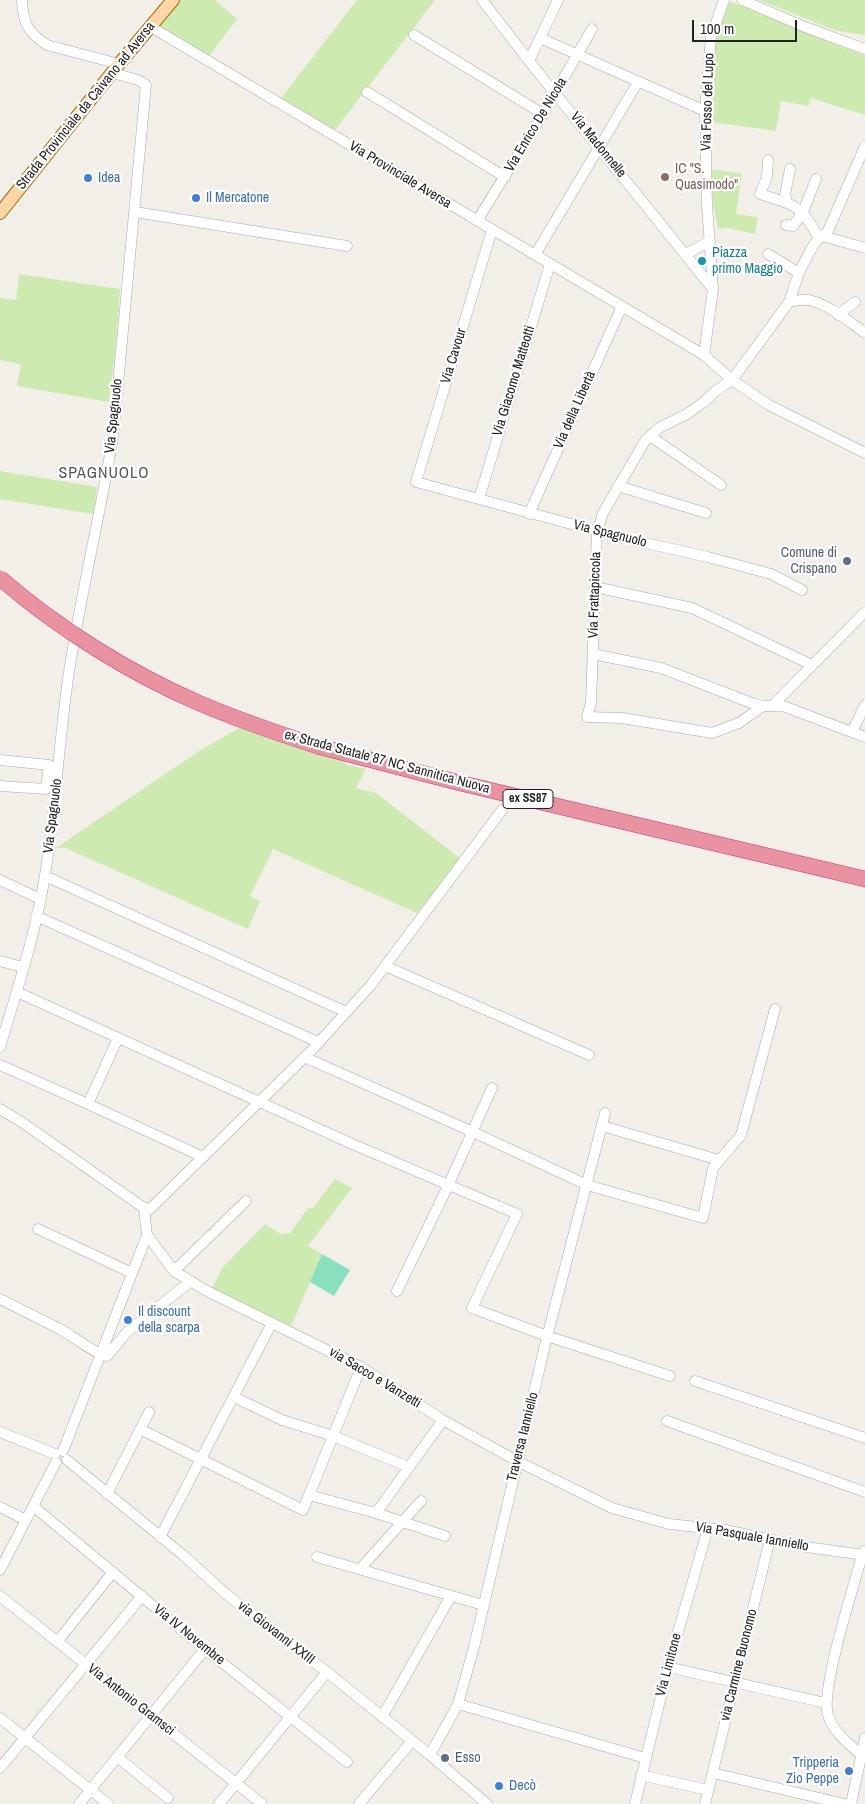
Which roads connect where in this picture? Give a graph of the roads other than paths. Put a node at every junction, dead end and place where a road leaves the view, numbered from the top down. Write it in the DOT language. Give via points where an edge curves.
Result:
graph roads {
  1 [pos="22,0"];
  2 [pos="173,0"];
  3 [pos="482,0"];
  4 [pos="558,0"];
  5 [pos="724,0"];
  6 [pos="742,0"];
  7 [pos="151,27"];
  8 [pos="592,29"];
  9 [pos="414,34"];
  10 [pos="540,38"];
  11 [pos="844,42"];
  12 [pos="865,44"];
  13 [pos="865,49"];
  14 [pos="578,54"];
  15 [pos="529,61"];
  16 [pos="116,68"];
  17 [pos="638,82"];
  18 [pos="367,92"];
  19 [pos="555,92"];
  20 [pos="705,111"];
  21 [pos="543,114"];
  22 [pos="599,146"];
  23 [pos="865,146"];
  24 [pos="768,160"];
  25 [pos="790,169"];
  26 [pos="505,177"];
  27 [pos="816,179"];
  28 [pos="787,203"];
  29 [pos="135,212"];
  30 [pos="803,212"];
  31 [pos="0,213"];
  32 [pos="477,221"];
  33 [pos="786,225"];
  34 [pos="492,230"];
  35 [pos="820,238"];
  36 [pos="710,241"];
  37 [pos="347,246"];
  38 [pos="865,248"];
  39 [pos="686,254"];
  40 [pos="768,254"];
  41 [pos="535,255"];
  42 [pos="550,264"];
  43 [pos="799,272"];
  44 [pos="713,289"];
  45 [pos="789,302"];
  46 [pos="855,302"];
  47 [pos="622,306"];
  48 [pos="838,314"];
  49 [pos="865,334"];
  50 [pos="704,355"];
  51 [pos="732,380"];
  52 [pos="650,436"];
  53 [pos="865,453"];
  54 [pos="416,482"];
  55 [pos="721,485"];
  56 [pos="618,486"];
  57 [pos="479,500"];
  58 [pos="706,512"];
  59 [pos="529,514"];
  60 [pos="597,532"];
  61 [pos="0,578"];
  62 [pos="595,587"];
  63 [pos="802,590"];
  64 [pos="865,612"];
  65 [pos="593,654"];
  66 [pos="812,664"];
  67 [pos="865,705"];
  68 [pos="767,706"];
  69 [pos="852,732"];
  70 [pos="865,737"];
  71 [pos="0,760"];
  72 [pos="0,786"];
  73 [pos="502,810"];
  74 [pos="45,876"];
  75 [pos="865,879"];
  76 [pos="0,880"];
  77 [pos="40,899"];
  78 [pos="36,916"];
  79 [pos="0,960"];
  80 [pos="385,966"];
  81 [pos="23,967"];
  82 [pos="16,992"];
  83 [pos="775,1009"];
  84 [pos="346,1012"];
  85 [pos="118,1038"];
  86 [pos="318,1042"];
  87 [pos="0,1047"];
  88 [pos="589,1055"];
  89 [pos="304,1057"];
  90 [pos="0,1065"];
  91 [pos="492,1088"];
  92 [pos="259,1102"];
  93 [pos="88,1104"];
  94 [pos="0,1109"];
  95 [pos="605,1113"];
  96 [pos="602,1126"];
  97 [pos="473,1132"];
  98 [pos="203,1157"];
  99 [pos="719,1160"];
  100 [pos="587,1185"];
  101 [pos="448,1186"];
  102 [pos="246,1201"];
  103 [pos="144,1208"];
  104 [pos="38,1229"];
  105 [pos="147,1235"];
  106 [pos="174,1270"];
  107 [pos="132,1273"];
  108 [pos="191,1281"];
  109 [pos="398,1291"];
  110 [pos="0,1299"];
  111 [pos="272,1323"];
  112 [pos="110,1331"];
  113 [pos="547,1336"];
  114 [pos="122,1337"];
  115 [pos="100,1355"];
  116 [pos="362,1367"];
  117 [pos="670,1376"];
  118 [pos="695,1380"];
  119 [pos="234,1397"];
  120 [pos="149,1412"];
  121 [pos="444,1420"];
  122 [pos="667,1421"];
  123 [pos="140,1429"];
  124 [pos="0,1432"];
  125 [pos="333,1436"];
  126 [pos="865,1438"];
  127 [pos="60,1457"];
  128 [pos="201,1459"];
  129 [pos="517,1460"];
  130 [pos="410,1467"];
  131 [pos="865,1492"];
  132 [pos="107,1494"];
  133 [pos="309,1495"];
  134 [pos="421,1501"];
  135 [pos="33,1506"];
  136 [pos="0,1507"];
  137 [pos="376,1513"];
  138 [pos="640,1515"];
  139 [pos="26,1520"];
  140 [pos="403,1522"];
  141 [pos="708,1528"];
  142 [pos="445,1536"];
  143 [pos="160,1537"];
  144 [pos="770,1539"];
  145 [pos="864,1554"];
  146 [pos="317,1557"];
  147 [pos="360,1569"];
  148 [pos="0,1570"];
  149 [pos="113,1572"];
  150 [pos="0,1596"];
  151 [pos="142,1596"];
  152 [pos="451,1596"];
  153 [pos="483,1605"];
  154 [pos="57,1642"];
  155 [pos="205,1649"];
  156 [pos="86,1664"];
  157 [pos="668,1667"];
  158 [pos="327,1672"];
  159 [pos="736,1682"];
  160 [pos="826,1703"];
  161 [pos="458,1704"];
  162 [pos="151,1716"];
  163 [pos="291,1717"];
  164 [pos="382,1717"];
  165 [pos="0,1718"];
  166 [pos="25,1738"];
  167 [pos="865,1738"];
  168 [pos="412,1741"];
  169 [pos="430,1755"];
  170 [pos="861,1755"];
  171 [pos="117,1757"];
  172 [pos="645,1758"];
  173 [pos="347,1762"];
  174 [pos="0,1768"];
  175 [pos="862,1768"];
  176 [pos="713,1773"];
  177 [pos="642,1775"];
  178 [pos="236,1784"];
  179 [pos="90,1790"];
  180 [pos="708,1790"];
  181 [pos="168,1798"];
  182 [pos="79,1804"];
  183 [pos="108,1804"];
  184 [pos="219,1804"];
  185 [pos="262,1804"];
  186 [pos="359,1804"];
  187 [pos="488,1804"];
  188 [pos="636,1804"];
  189 [pos="705,1804"];
  190 [pos="845,1804"];
  191 [pos="851,1804"];
  1 -- 16 [label="street" via="22,13 28,29 38,39"];
  2 -- 7 [label="main road, Strada Provinciale da Caivano ad Aversa"];
  3 -- 15 [label="street, Via Madonnelle"];
  4 -- 10 [label="street"];
  5 -- 20 [label="street, Via Fosso del Lupo" via="711,37"];
  6 -- 11 [label="street"];
  7 -- 16 [label="main road, Strada Provinciale da Caivano ad Aversa"];
  7 -- 32 [label="street, Via Provinciale Aversa"];
  8 -- 14 [label="street, Via Enrico De Nicola"];
  9 -- 21 [label="street"];
  10 -- 14 [label="street"];
  10 -- 15 [label="street"];
  11 -- 12 [label="street"];
  11 -- 13 [label="street"];
  14 -- 17 [label="street"];
  14 -- 19 [label="street, Via Enrico De Nicola"];
  15 -- 19 [label="street, Via Madonnelle"];
  16 -- 29 [label="street, Via Spagnuolo" via="146,85"];
  16 -- 31 [label="main road, Strada Provinciale da Caivano ad Aversa"];
  17 -- 20 [label="street"];
  17 -- 22 [label="street"];
  18 -- 26 [label="street"];
  19 -- 21 [label="street, Via Enrico De Nicola"];
  19 -- 22 [label="street, Via Madonnelle"];
  20 -- 36 [label="street, Via Fosso del Lupo"];
  21 -- 26 [label="street, Via Enrico De Nicola"];
  22 -- 39 [label="street, Via Madonnelle"];
  22 -- 41 [label="street"];
  23 -- 35 [label="street, Via Frattapiccola" via="828,231"];
  24 -- 28 [label="street" via="767,176 760,194"];
  25 -- 28 [label="street" via="785,195"];
  26 -- 32 [label="street, Via Enrico De Nicola"];
  27 -- 30 [label="street"];
  28 -- 30 [label="street"];
  29 -- 37 [label="street"];
  29 -- 74 [label="street, Via Spagnuolo" via="107,476 69,674"];
  30 -- 33 [label="street" via="793,226"];
  30 -- 35 [label="street"];
  32 -- 34 [label="street, Via Provinciale Aversa"];
  34 -- 41 [label="street, Via Provinciale Aversa"];
  34 -- 54 [label="street, Via Cavour"];
  35 -- 38 [label="street"];
  35 -- 43 [label="street, Via Frattapiccola"];
  36 -- 39 [label="street"];
  36 -- 44 [label="street, Via Fosso del Lupo"];
  39 -- 44 [label="street, Via Madonnelle"];
  40 -- 43 [label="street"];
  41 -- 42 [label="street, Via Provinciale Aversa"];
  42 -- 47 [label="street, Via Provinciale Aversa"];
  42 -- 57 [label="street, Via Giacomo Matteotti"];
  43 -- 45 [label="street, Via Frattapiccola"];
  44 -- 50 [label="street, Via Fosso del Lupo"];
  45 -- 48 [label="street" via="809,300"];
  45 -- 51 [label="street, Via Frattapiccola"];
  46 -- 48 [label="street"];
  47 -- 50 [label="street, Via Provinciale Aversa"];
  47 -- 59 [label="street, Via della Libertà"];
  48 -- 49 [label="street"];
  50 -- 51 [label="street, Via Provinciale Aversa"];
  51 -- 52 [label="street, Via Frattapiccola" via="687,414"];
  51 -- 53 [label="street, Via Provinciale Aversa" via="769,405"];
  52 -- 55 [label="street"];
  52 -- 56 [label="street, Via Frattapiccola"];
  54 -- 57 [label="street, Via Spagnuolo"];
  56 -- 58 [label="street"];
  56 -- 60 [label="street, Via Frattapiccola"];
  57 -- 59 [label="street, Via Spagnuolo"];
  59 -- 60 [label="street, Via Spagnuolo"];
  60 -- 62 [label="street, Via Frattapiccola"];
  60 -- 63 [label="street, Via Spagnuolo" via="771,574"];
  61 -- 75 [label="highway, ex Strada Statale 87 NC Sannitica Nuova / ex SS87, bridge" via="90,644 141,675 259,727 317,746 460,783"];
  62 -- 65 [label="street, Via Frattapiccola"];
  62 -- 66 [label="street" via="692,608"];
  64 -- 66 [label="street"];
  65 -- 68 [label="street" via="661,668"];
  65 -- 68 [label="street, Via Frattapiccola" via="587,717 622,718 712,733 739,723"];
  66 -- 68 [label="street"];
  67 -- 69 [label="street"];
  68 -- 69 [label="street" via="782,706"];
  69 -- 70 [label="street"];
  71 -- 72 [label="street" via="49,765 46,789"];
  73 -- 80 [label="street"];
  74 -- 77 [label="street, Via Spagnuolo"];
  74 -- 84 [label="street"];
  76 -- 77 [label="street"];
  77 -- 78 [label="street, Via Spagnuolo"];
  78 -- 81 [label="street, Via Spagnuolo"];
  78 -- 86 [label="street"];
  79 -- 81 [label="street"];
  80 -- 84 [label="street"];
  80 -- 88 [label="street"];
  81 -- 82 [label="street, Via Spagnuolo"];
  82 -- 85 [label="street"];
  82 -- 87 [label="street, Via Spagnuolo"];
  83 -- 99 [label="street" via="741,1135"];
  84 -- 86 [label="street"];
  85 -- 92 [label="street"];
  85 -- 93 [label="street"];
  86 -- 89 [label="street"];
  89 -- 92 [label="street"];
  89 -- 97 [label="street"];
  90 -- 93 [label="street"];
  91 -- 97 [label="street"];
  92 -- 98 [label="street"];
  92 -- 101 [label="street"];
  93 -- 98 [label="street"];
  94 -- 103 [label="street"];
  95 -- 96 [label="street, Traversa Ianniello"];
  96 -- 99 [label="street"];
  96 -- 100 [label="street, Traversa Ianniello"];
  97 -- 100 [label="street"];
  97 -- 101 [label="street"];
  98 -- 103 [label="street" via="150,1209"];
  99 -- 100 [label="street" via="713,1168 703,1218"];
  100 -- 113 [label="street, Traversa Ianniello"];
  101 -- 109 [label="street"];
  101 -- 113 [label="street" via="517,1214 472,1308"];
  102 -- 106 [label="street"];
  103 -- 105 [label="street"];
  104 -- 107 [label="street"];
  105 -- 106 [label="street, via Sacco e Vanzetti"];
  105 -- 107 [label="street"];
  106 -- 108 [label="street, via Sacco e Vanzetti"];
  107 -- 112 [label="street"];
  108 -- 111 [label="street, via Sacco e Vanzetti"];
  108 -- 114 [label="street"];
  110 -- 115 [label="street" via="86,1344"];
  111 -- 116 [label="street, via Sacco e Vanzetti"];
  111 -- 119 [label="street"];
  112 -- 114 [label="street"];
  112 -- 115 [label="street"];
  113 -- 117 [label="street"];
  113 -- 129 [label="street, Traversa Ianniello"];
  114 -- 115 [label="street" via="107,1356"];
  115 -- 127 [label="street"];
  116 -- 121 [label="street, via Sacco e Vanzetti"];
  116 -- 125 [label="street"];
  118 -- 126 [label="street"];
  119 -- 125 [label="street" via="282,1420"];
  119 -- 128 [label="street"];
  120 -- 123 [label="street"];
  121 -- 129 [label="street, via Sacco e Vanzetti"];
  121 -- 130 [label="street"];
  122 -- 131 [label="street"];
  123 -- 128 [label="street"];
  123 -- 132 [label="street"];
  124 -- 127 [label="street, via Giovanni XXIII"];
  125 -- 130 [label="street"];
  125 -- 133 [label="street"];
  127 -- 132 [label="street, via Giovanni XXIII"];
  127 -- 135 [label="street"];
  128 -- 133 [label="street" via="302,1510"];
  128 -- 143 [label="street"];
  129 -- 138 [label="street, via Sacco e Vanzetti" via="612,1508"];
  129 -- 153 [label="street, Traversa Ianniello"];
  130 -- 137 [label="street"];
  132 -- 143 [label="street, via Giovanni XXIII"];
  133 -- 137 [label="street"];
  134 -- 140 [label="street"];
  135 -- 139 [label="street"];
  135 -- 149 [label="street, Via IV Novembre"];
  136 -- 139 [label="street"];
  137 -- 140 [label="street"];
  138 -- 141 [label="street, Via Pasquale Ianniello" via="669,1524"];
  139 -- 148 [label="street"];
  140 -- 142 [label="street"];
  140 -- 147 [label="street"];
  141 -- 144 [label="street, Via Pasquale Ianniello"];
  141 -- 157 [label="street, Via Limitone"];
  143 -- 158 [label="street, via Giovanni XXIII" via="226,1594"];
  144 -- 145 [label="street, Via Pasquale Ianniello"];
  144 -- 159 [label="street, via Carmine Buonomo"];
  145 -- 160 [label="street" via="834,1657"];
  146 -- 147 [label="street"];
  147 -- 152 [label="street"];
  149 -- 151 [label="street, Via IV Novembre"];
  149 -- 154 [label="street"];
  150 -- 154 [label="street, Via Antonio Gramsci"];
  151 -- 155 [label="street, Via IV Novembre"];
  151 -- 156 [label="street"];
  152 -- 153 [label="street"];
  152 -- 164 [label="street"];
  153 -- 161 [label="street, Traversa Ianniello"];
  154 -- 156 [label="street, Via Antonio Gramsci"];
  155 -- 162 [label="street"];
  155 -- 163 [label="street, Via IV Novembre"];
  156 -- 162 [label="street, Via Antonio Gramsci"];
  156 -- 166 [label="street"];
  157 -- 159 [label="street"];
  157 -- 172 [label="street, Via Limitone"];
  158 -- 163 [label="street"];
  158 -- 164 [label="street, via Giovanni XXIII"];
  159 -- 160 [label="street"];
  159 -- 176 [label="street, via Carmine Buonomo"];
  160 -- 170 [label="street" via="834,1729"];
  161 -- 169 [label="street, Traversa Ianniello"];
  161 -- 172 [label="street"];
  162 -- 171 [label="street"];
  162 -- 178 [label="street, Via Antonio Gramsci"];
  163 -- 173 [label="street, Via IV Novembre"];
  163 -- 178 [label="street"];
  164 -- 168 [label="street, via Giovanni XXIII"];
  165 -- 166 [label="street"];
  166 -- 174 [label="street"];
  166 -- 179 [label="street"];
  167 -- 170 [label="street"];
  168 -- 169 [label="street, via Giovanni XXIII"];
  168 -- 186 [label="street"];
  169 -- 187 [label="street, via Giovanni XXIII"];
  170 -- 175 [label="street"];
  171 -- 179 [label="street"];
  171 -- 181 [label="street"];
  172 -- 177 [label="street, Via Limitone"];
  175 -- 191 [label="street"];
  176 -- 180 [label="street, via Carmine Buonomo"];
  176 -- 190 [label="street"];
  177 -- 180 [label="street"];
  177 -- 188 [label="street, Via Limitone"];
  178 -- 184 [label="street"];
  178 -- 185 [label="street, Via Antonio Gramsci"];
  179 -- 182 [label="street"];
  179 -- 183 [label="street"];
  180 -- 189 [label="street, via Carmine Buonomo"];
}
